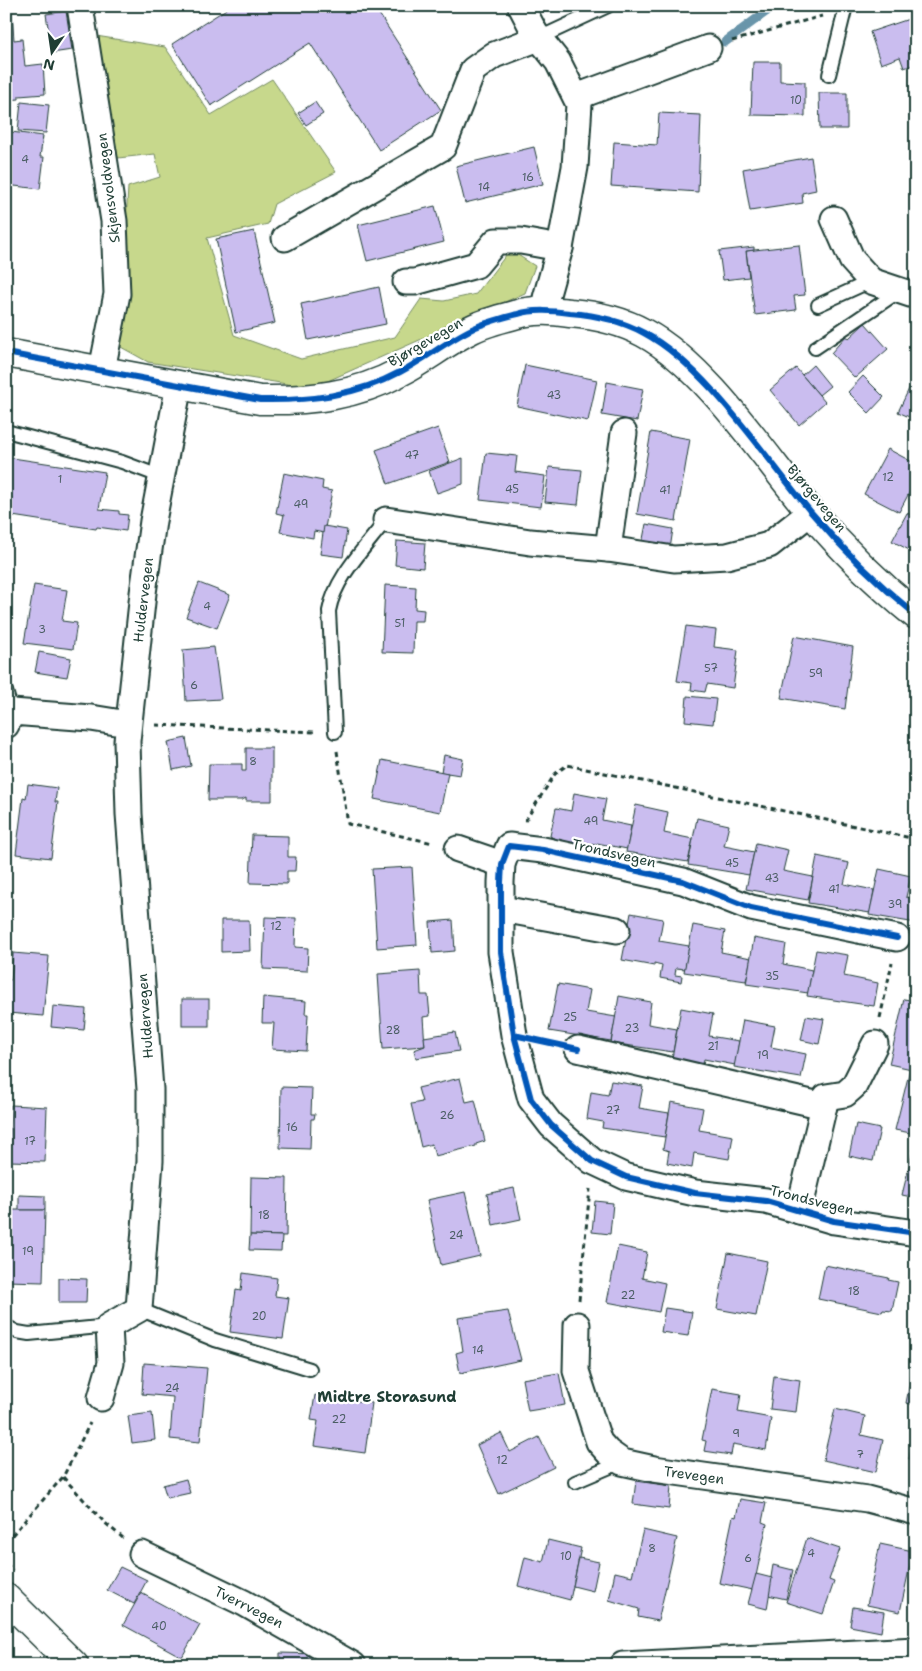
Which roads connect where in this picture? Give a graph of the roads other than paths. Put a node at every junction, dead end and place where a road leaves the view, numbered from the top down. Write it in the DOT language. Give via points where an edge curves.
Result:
graph roads {
  1 [pos="80,6"];
  2 [pos="521,6"];
  3 [pos="608,6"];
  4 [pos="846,8"];
  5 [pos="539,38"];
  6 [pos="708,48"];
  7 [pos="829,76"];
  8 [pos="576,97"];
  9 [pos="834,219"];
  10 [pos="286,238"];
  11 [pos="567,248"];
  12 [pos="406,282"];
  13 [pos="871,282"];
  14 [pos="907,294"];
  15 [pos="818,305"];
  16 [pos="546,310"];
  17 [pos="816,348"];
  18 [pos="6,353"];
  19 [pos="102,370"];
  20 [pos="179,385"];
  21 [pos="6,431"];
  22 [pos="624,433"];
  23 [pos="162,477"];
  24 [pos="811,512"];
  25 [pos="386,520"];
  26 [pos="608,549"];
  27 [pos="916,615"];
  28 [pos="8,709"];
  29 [pos="128,724"];
  30 [pos="335,732"];
  31 [pos="458,849"];
  32 [pos="506,855"];
  33 [pos="502,909"];
  34 [pos="617,930"];
  35 [pos="897,938"];
  36 [pos="875,1044"];
  37 [pos="578,1049"];
  38 [pos="824,1106"];
  39 [pos="799,1211"];
  40 [pos="916,1233"];
  41 [pos="139,1309"];
  42 [pos="576,1325"];
  43 [pos="6,1326"];
  44 [pos="108,1326"];
  45 [pos="310,1369"];
  46 [pos="101,1398"];
  47 [pos="622,1462"];
  48 [pos="575,1482"];
  49 [pos="916,1512"];
  50 [pos="142,1554"];
  51 [pos="6,1598"];
  52 [pos="916,1650"];
  53 [pos="660,1664"];
  54 [pos="74,1665"];
  55 [pos="353,1665"];
  56 [pos="623,1665"];
  1 -- 19 [label="street, Skjensvoldvegen" via="114,221 117,294"];
  2 -- 5 [label="street"];
  3 -- 5 [label="lane"];
  4 -- 7 [label="lane"];
  5 -- 8 [label="street" via="558,62"];
  5 -- 10 [label="street" via="494,55 473,70 443,147"];
  6 -- 8 [label="street"];
  8 -- 11 [label="street" via="576,167"];
  9 -- 13 [label="street" via="852,260"];
  11 -- 12 [label="street" via="496,241 476,265"];
  11 -- 16 [label="street" via="546,298"];
  13 -- 14 [label="street"];
  13 -- 15 [label="lane"];
  14 -- 17 [label="lane"];
  16 -- 20 [label="street, Bjørgevegen" via="522,313 474,328 399,372 341,394 301,401 260,400"];
  16 -- 24 [label="street, Bjørgevegen" via="620,322 666,347 693,371 739,422"];
  18 -- 19 [label="street, Bjørgevegen"];
  19 -- 20 [label="street, Bjørgevegen"];
  20 -- 23 [label="street, Huldervegen"];
  21 -- 23 [label="lane" via="122,462"];
  22 -- 26 [label="street"];
  23 -- 29 [label="street, Huldervegen" via="143,593"];
  24 -- 26 [label="street, Bjørgevegen" via="769,545 727,556 674,559"];
  24 -- 27 [label="street, Bjørgevegen" via="848,552"];
  25 -- 26 [label="street, Bjørgevegen" via="530,542"];
  25 -- 30 [label="lane" via="331,600"];
  28 -- 29 [label="street"];
  29 -- 41 [label="street, Huldervegen" via="129,814 150,1089 150,1161"];
  31 -- 32 [label="street, Trondsvegen"];
  32 -- 33 [label="street, Trondsvegen"];
  32 -- 35 [label="street, Trondsvegen" via="543,850 683,881 751,908"];
  33 -- 34 [label="street"];
  33 -- 39 [label="street, Trondsvegen" via="502,952 513,1026 532,1099 551,1125 592,1161 626,1178 696,1193 766,1201"];
  36 -- 38 [label="street" via="854,1086 845,1094 826,1097"];
  37 -- 38 [label="street"];
  38 -- 39 [label="street, Trondsvegen"];
  39 -- 40 [label="street, Trondsvegen" via="834,1221"];
  41 -- 44 [label="street"];
  41 -- 45 [label="lane" via="215,1340"];
  42 -- 47 [label="street, Trevegen" via="576,1371 599,1442"];
  43 -- 44 [label="lane" via="29,1334"];
  44 -- 46 [label="street" via="111,1363"];
  47 -- 48 [label="lane"];
  47 -- 49 [label="street, Trevegen" via="867,1499"];
  50 -- 55 [label="street, Tverrvegen" via="244,1603"];
  51 -- 54 [label="street"];
  52 -- 53 [label="street"];
  53 -- 56 [label="street"];
}
